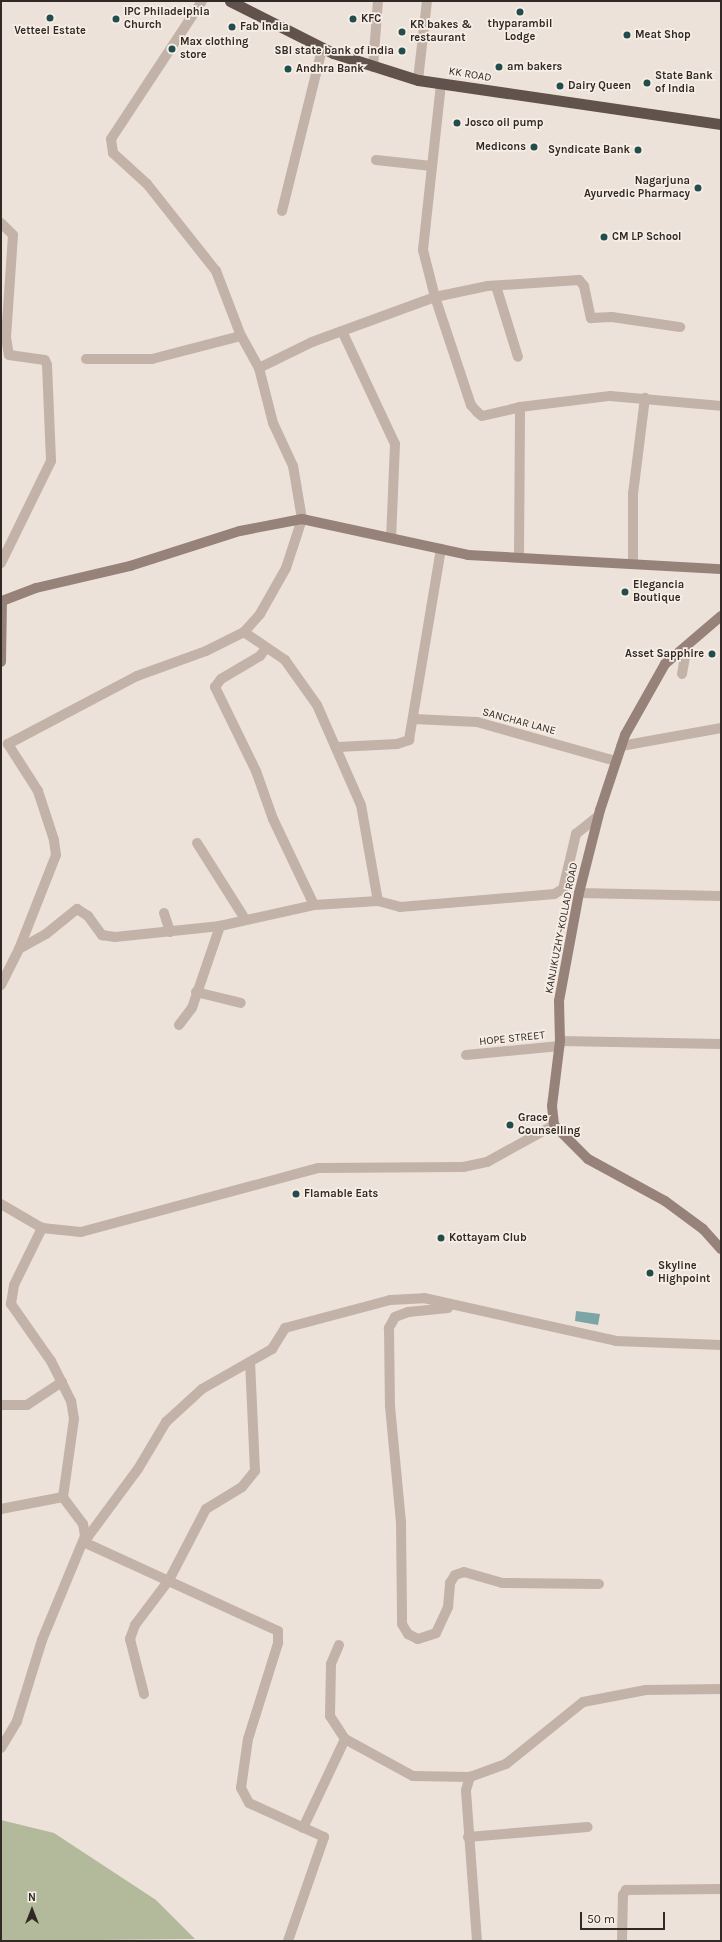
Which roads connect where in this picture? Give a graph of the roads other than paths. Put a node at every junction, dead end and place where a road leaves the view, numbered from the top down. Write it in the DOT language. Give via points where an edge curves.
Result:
graph roads {
  1 [pos="202,1"];
  2 [pos="230,1"];
  3 [pos="378,1"];
  4 [pos="427,1"];
  5 [pos="322,49"];
  6 [pos="373,67"];
  7 [pos="418,80"];
  8 [pos="441,84"];
  9 [pos="721,124"];
  10 [pos="376,160"];
  11 [pos="432,166"];
  12 [pos="282,211"];
  13 [pos="1,223"];
  14 [pos="496,286"];
  15 [pos="435,297"];
  16 [pos="680,327"];
  17 [pos="342,331"];
  18 [pos="241,336"];
  19 [pos="518,358"];
  20 [pos="86,359"];
  21 [pos="259,368"];
  22 [pos="645,398"];
  23 [pos="721,406"];
  24 [pos="520,407"];
  25 [pos="302,519"];
  26 [pos="391,538"];
  27 [pos="441,549"];
  28 [pos="519,556"];
  29 [pos="633,562"];
  30 [pos="1,563"];
  31 [pos="721,569"];
  32 [pos="1,597"];
  33 [pos="721,616"];
  34 [pos="244,632"];
  35 [pos="687,646"];
  36 [pos="266,648"];
  37 [pos="1,662"];
  38 [pos="682,674"];
  39 [pos="414,719"];
  40 [pos="721,728"];
  41 [pos="621,746"];
  42 [pos="338,747"];
  43 [pos="616,761"];
  44 [pos="598,816"];
  45 [pos="197,843"];
  46 [pos="579,893"];
  47 [pos="721,896"];
  48 [pos="378,901"];
  49 [pos="314,905"];
  50 [pos="164,913"];
  51 [pos="245,919"];
  52 [pos="220,926"];
  53 [pos="170,932"];
  54 [pos="19,949"];
  55 [pos="1,985"];
  56 [pos="196,992"];
  57 [pos="241,1003"];
  58 [pos="179,1025"];
  59 [pos="560,1043"];
  60 [pos="721,1044"];
  61 [pos="466,1055"];
  62 [pos="554,1124"];
  63 [pos="1,1204"];
  64 [pos="42,1228"];
  65 [pos="721,1249"];
  66 [pos="460,1308"];
  67 [pos="721,1345"];
  68 [pos="250,1362"];
  69 [pos="62,1382"];
  70 [pos="1,1405"];
  71 [pos="63,1497"];
  72 [pos="1,1509"];
  73 [pos="84,1542"];
  74 [pos="169,1580"];
  75 [pos="599,1584"];
  76 [pos="340,1645"];
  77 [pos="721,1689"];
  78 [pos="144,1694"];
  79 [pos="345,1740"];
  80 [pos="1,1748"];
  81 [pos="470,1777"];
  82 [pos="588,1827"];
  83 [pos="303,1828"];
  84 [pos="468,1837"];
  85 [pos="721,1889"];
  86 [pos="288,1941"];
  87 [pos="477,1941"];
  88 [pos="622,1941"];
  1 -- 18 [label="street" via="111,139 113,153 147,184 216,271"];
  2 -- 5 [label="highway, KK ROAD"];
  3 -- 6 [label="street"];
  4 -- 7 [label="street"];
  5 -- 6 [label="highway, KK ROAD"];
  5 -- 12 [label="street"];
  6 -- 7 [label="highway, KK ROAD"];
  7 -- 8 [label="highway, KK ROAD"];
  8 -- 9 [label="highway, KK ROAD"];
  8 -- 11 [label="street"];
  10 -- 11 [label="street"];
  11 -- 15 [label="street" via="423,250"];
  13 -- 30 [label="street" via="13,235 6,337 9,355 45,360 48,365 51,461"];
  14 -- 15 [label="street"];
  14 -- 16 [label="street" via="579,280 584,286 591,318 612,317"];
  14 -- 19 [label="street"];
  15 -- 17 [label="street"];
  15 -- 24 [label="street" via="474,408 482,416"];
  17 -- 21 [label="street"];
  17 -- 26 [label="street" via="395,444"];
  18 -- 20 [label="street" via="152,359"];
  18 -- 21 [label="street"];
  21 -- 25 [label="street" via="273,423 293,466"];
  22 -- 23 [label="street"];
  22 -- 24 [label="street" via="610,396"];
  22 -- 29 [label="street" via="633,494"];
  24 -- 28 [label="street"];
  25 -- 26 [label="main road"];
  25 -- 32 [label="main road" via="240,531 130,566"];
  25 -- 34 [label="street" via="282,574 260,614"];
  26 -- 27 [label="main road"];
  27 -- 28 [label="main road" via="468,555"];
  27 -- 39 [label="street"];
  28 -- 29 [label="main road"];
  29 -- 31 [label="main road"];
  32 -- 37 [label="main road"];
  33 -- 35 [label="main road, KANJIKUZHY-KOLLAD ROAD"];
  34 -- 36 [label="street"];
  34 -- 54 [label="street" via="206,651 137,676 8,744 38,791 54,840 56,855"];
  35 -- 38 [label="street"];
  35 -- 41 [label="main road, KANJIKUZHY-KOLLAD ROAD" via="665,664 638,707"];
  36 -- 42 [label="street" via="285,660 317,705"];
  36 -- 49 [label="street" via="260,656 221,679 215,687 256,771 273,819"];
  39 -- 42 [label="street" via="409,740 397,744"];
  39 -- 43 [label="street, SANCHAR LANE" via="477,722"];
  40 -- 41 [label="street"];
  41 -- 43 [label="main road, KANJIKUZHY-KOLLAD ROAD"];
  42 -- 48 [label="street" via="361,805"];
  43 -- 44 [label="main road, KANJIKUZHY-KOLLAD ROAD"];
  44 -- 46 [label="main road, KANJIKUZHY-KOLLAD ROAD"];
  44 -- 48 [label="street" via="576,834 563,889 554,894 400,907"];
  45 -- 51 [label="street"];
  46 -- 47 [label="street"];
  46 -- 59 [label="main road, KANJIKUZHY-KOLLAD ROAD" via="559,1001"];
  48 -- 49 [label="street"];
  49 -- 51 [label="street"];
  50 -- 53 [label="street"];
  51 -- 52 [label="street"];
  52 -- 53 [label="street"];
  52 -- 56 [label="street"];
  53 -- 54 [label="street" via="107,938 77,909 46,934"];
  54 -- 55 [label="street"];
  56 -- 57 [label="street"];
  56 -- 58 [label="street" via="192,1008"];
  59 -- 60 [label="street, HOPE STREET"];
  59 -- 61 [label="street, HOPE STREET"];
  59 -- 62 [label="main road, KANJIKUZHY-KOLLAD ROAD" via="552,1106"];
  62 -- 64 [label="street" via="487,1162 463,1167 319,1168 81,1232"];
  62 -- 65 [label="main road" via="588,1159 665,1201 703,1229"];
  63 -- 64 [label="street"];
  64 -- 69 [label="street" via="14,1285 11,1304"];
  66 -- 67 [label="street" via="616,1341"];
  66 -- 68 [label="street" via="424,1298 390,1300 285,1328 272,1349"];
  66 -- 75 [label="street" via="408,1312 395,1318 389,1328 390,1406 401,1522 402,1624 408,1634 418,1639 436,1633 448,1607 450,1583 455,1575 464,1572 502,1582"];
  68 -- 73 [label="street" via="202,1389 166,1422 138,1469"];
  68 -- 74 [label="street" via="255,1471 242,1487 206,1509"];
  69 -- 70 [label="street" via="26,1405"];
  69 -- 71 [label="street" via="71,1401 74,1419"];
  71 -- 72 [label="street"];
  71 -- 73 [label="street" via="83,1524"];
  73 -- 74 [label="street"];
  73 -- 80 [label="street" via="42,1640 17,1721"];
  74 -- 78 [label="street" via="134,1625 130,1639"];
  74 -- 83 [label="street" via="278,1631 248,1739 241,1788 249,1803"];
  76 -- 79 [label="street" via="331,1664 330,1716"];
  77 -- 81 [label="street" via="646,1690 583,1702 506,1764"];
  79 -- 81 [label="street" via="413,1776"];
  79 -- 83 [label="street"];
  81 -- 84 [label="street" via="466,1790"];
  82 -- 84 [label="street"];
  83 -- 86 [label="street" via="324,1837"];
  84 -- 87 [label="street"];
  85 -- 88 [label="street" via="626,1890 623,1895"];
}
